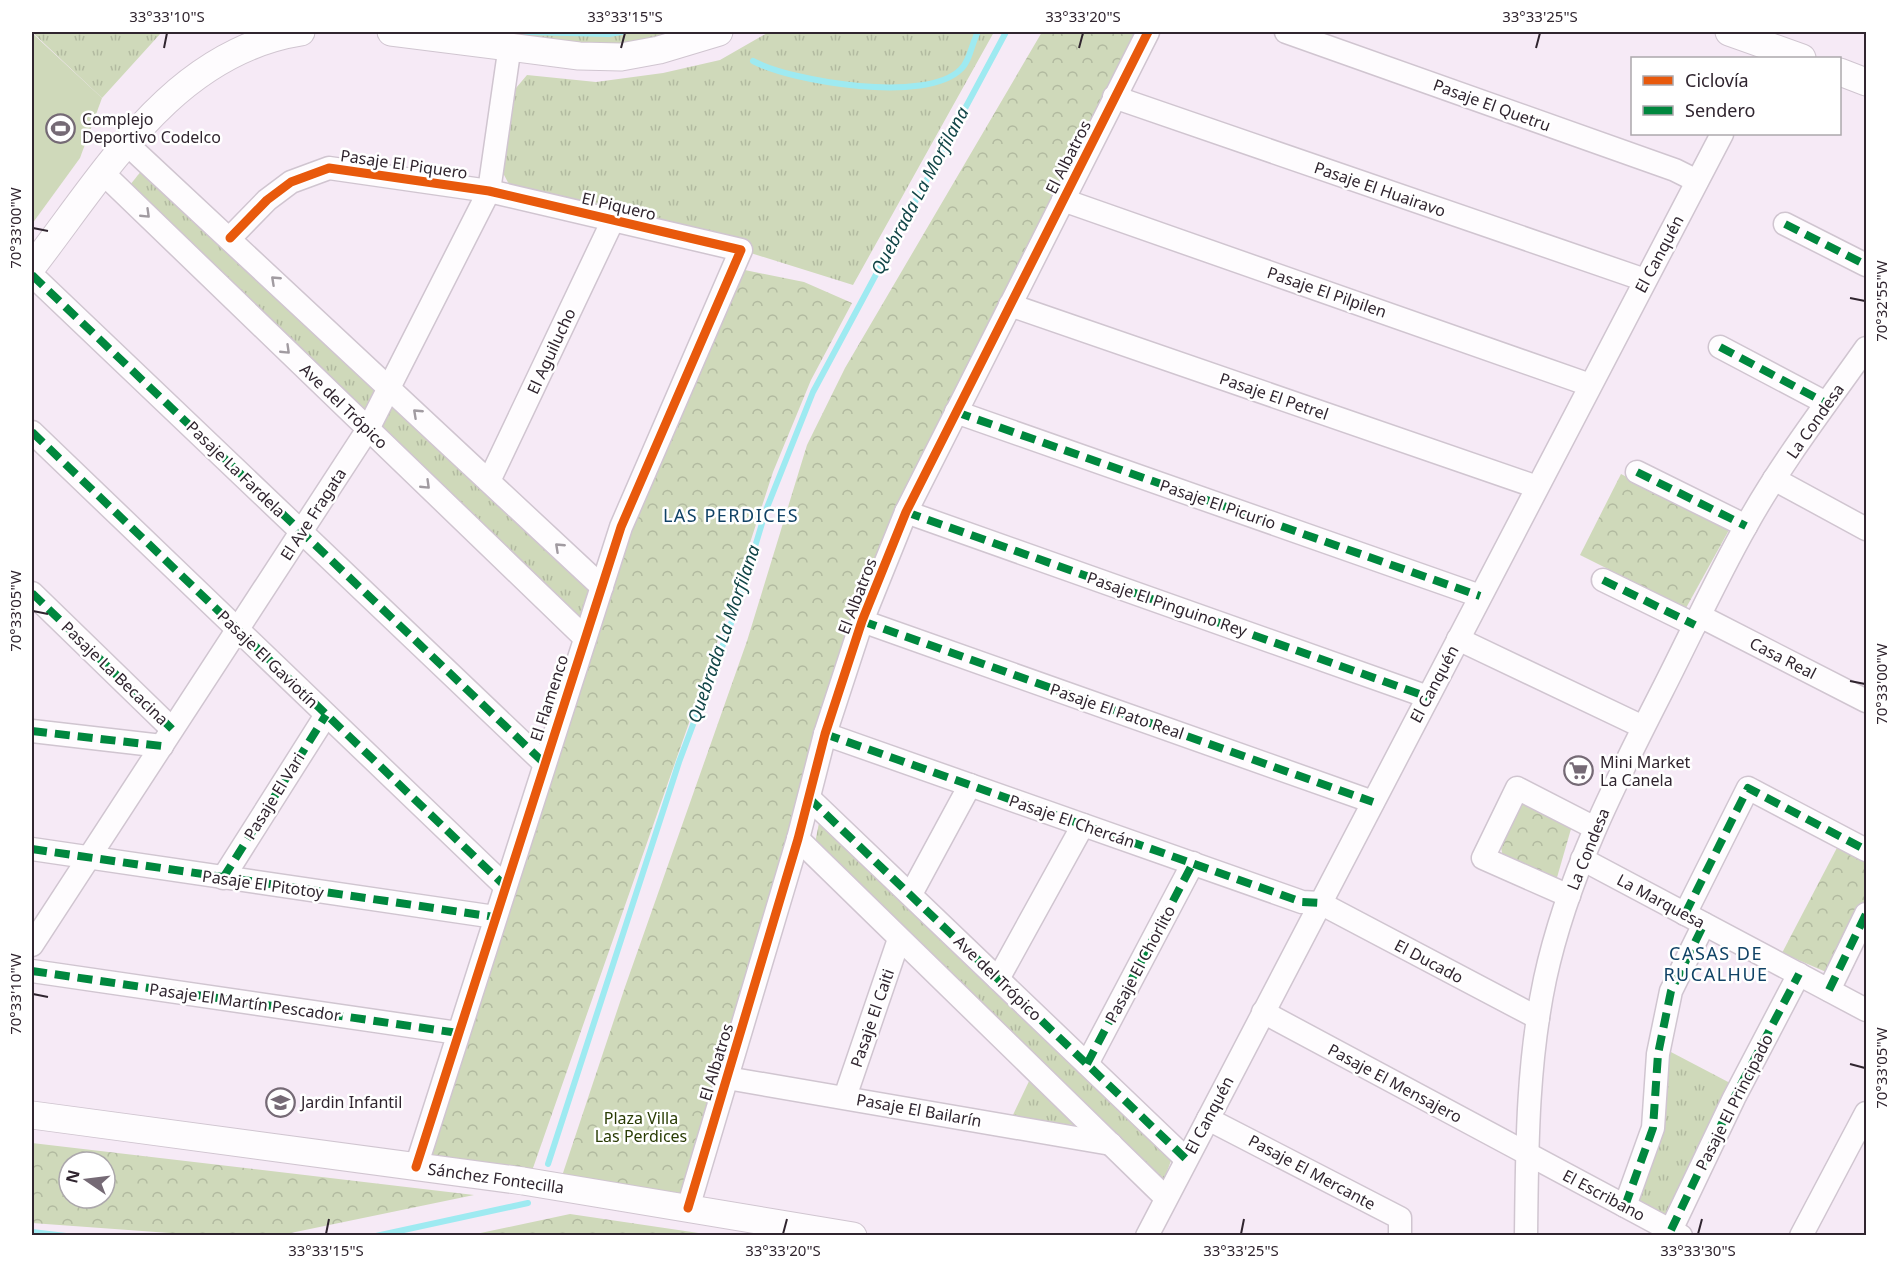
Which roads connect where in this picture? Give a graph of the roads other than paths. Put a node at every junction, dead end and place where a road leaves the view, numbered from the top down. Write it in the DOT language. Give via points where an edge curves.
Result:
graph roads {
  1 [pos="301,32"];
  2 [pos="391,32"];
  3 [pos="719,32"];
  4 [pos="1148,32"];
  5 [pos="1286,32"];
  6 [pos="1729,32"];
  7 [pos="510,45"];
  8 [pos="1764,52"];
  9 [pos="1796,57"];
  10 [pos="1841,73"];
  11 [pos="1866,82"];
  12 [pos="1114,97"];
  13 [pos="1721,135"];
  14 [pos="127,144"];
  15 [pos="104,174"];
  16 [pos="1697,181"];
  17 [pos="489,191"];
  18 [pos="1063,200"];
  19 [pos="613,220"];
  20 [pos="1785,224"];
  21 [pos="230,238"];
  22 [pos="741,249"];
  23 [pos="1866,265"];
  24 [pos="32,267"];
  25 [pos="32,275"];
  26 [pos="1645,280"];
  27 [pos="1010,305"];
  28 [pos="1720,346"];
  29 [pos="1862,363"];
  30 [pos="1590,385"];
  31 [pos="390,389"];
  32 [pos="1826,404"];
  33 [pos="956,412"];
  34 [pos="368,429"];
  35 [pos="32,432"];
  36 [pos="1637,472"];
  37 [pos="1774,479"];
  38 [pos="489,481"];
  39 [pos="1537,487"];
  40 [pos="906,512"];
  41 [pos="1746,526"];
  42 [pos="1866,528"];
  43 [pos="301,532"];
  44 [pos="1603,580"];
  45 [pos="602,586"];
  46 [pos="32,593"];
  47 [pos="1480,596"];
  48 [pos="1698,620"];
  49 [pos="862,621"];
  50 [pos="237,630"];
  51 [pos="584,637"];
  52 [pos="1458,639"];
  53 [pos="1428,697"];
  54 [pos="1866,701"];
  55 [pos="326,715"];
  56 [pos="1643,727"];
  57 [pos="32,731"];
  58 [pos="825,734"];
  59 [pos="167,738"];
  60 [pos="544,763"];
  61 [pos="970,785"];
  62 [pos="809,798"];
  63 [pos="1373,802"];
  64 [pos="1083,825"];
  65 [pos="1595,828"];
  66 [pos="798,839"];
  67 [pos="32,849"];
  68 [pos="1866,849"];
  69 [pos="89,858"];
  70 [pos="1582,859"];
  71 [pos="1192,863"];
  72 [pos="223,878"];
  73 [pos="505,886"];
  74 [pos="911,894"];
  75 [pos="1569,896"];
  76 [pos="1320,903"];
  77 [pos="1866,914"];
  78 [pos="495,917"];
  79 [pos="1694,919"];
  80 [pos="899,939"];
  81 [pos="32,945"];
  82 [pos="32,971"];
  83 [pos="1800,974"];
  84 [pos="998,979"];
  85 [pos="1829,990"];
  86 [pos="1866,1010"];
  87 [pos="1263,1012"];
  88 [pos="1538,1018"];
  89 [pos="458,1033"];
  90 [pos="1088,1064"];
  91 [pos="727,1077"];
  92 [pos="844,1097"];
  93 [pos="1866,1113"];
  94 [pos="32,1115"];
  95 [pos="1208,1119"];
  96 [pos="1111,1144"];
  97 [pos="1527,1154"];
  98 [pos="1186,1159"];
  99 [pos="416,1167"];
  100 [pos="1166,1198"];
  101 [pos="1625,1206"];
  102 [pos="688,1208"];
  103 [pos="1676,1233"];
  104 [pos="853,1236"];
  105 [pos="1147,1236"];
  106 [pos="1400,1236"];
  107 [pos="1526,1236"];
  108 [pos="1801,1236"];
  1 -- 14 [label="street" via="241,49 196,74 159,107"];
  2 -- 7 [label="street"];
  3 -- 7 [label="street" via="621,57 579,56"];
  4 -- 12 [label="street, El Albatros"];
  5 -- 16 [label="street, Pasaje El Quetru"];
  6 -- 8 [label="street"];
  7 -- 17 [label="street, El Ave Fragata"];
  8 -- 9 [label="street"];
  10 -- 11 [label="street"];
  12 -- 18 [label="street, El Albatros"];
  12 -- 26 [label="street, Pasaje El Huairavo"];
  13 -- 16 [label="street, El Canquén"];
  14 -- 15 [label="street"];
  14 -- 21 [label="street"];
  15 -- 24 [label="street"];
  15 -- 34 [label="street, Ave del Trópico, one-way"];
  16 -- 26 [label="street, El Canquén"];
  17 -- 19 [label="street, El Piquero"];
  17 -- 21 [label="street, Pasaje El Piquero" via="329,168 291,182"];
  17 -- 31 [label="street, El Ave Fragata"];
  18 -- 27 [label="street, El Albatros"];
  18 -- 30 [label="street, Pasaje El Pilpilen"];
  19 -- 22 [label="street, El Piquero"];
  19 -- 38 [label="street, El Aguilucho"];
  20 -- 23 [label="street"];
  31 -- 21 [label="street, one-way"];
  22 -- 45 [label="street, El Flamenco" via="641,477"];
  25 -- 43 [label="street, Pasaje La Fardela"];
  26 -- 30 [label="street, El Canquén"];
  27 -- 33 [label="street, El Albatros"];
  27 -- 39 [label="street, Pasaje El Petrel"];
  28 -- 32 [label="street"];
  29 -- 32 [label="street, La Condesa"];
  30 -- 39 [label="street, El Canquén"];
  31 -- 34 [label="street, El Ave Fragata"];
  38 -- 31 [label="street, one-way"];
  32 -- 37 [label="street, La Condesa"];
  33 -- 40 [label="street, El Albatros"];
  33 -- 47 [label="street, Pasaje El Picurio"];
  34 -- 43 [label="street, El Ave Fragata"];
  34 -- 51 [label="street, Ave del Trópico, one-way"];
  35 -- 50 [label="street, Pasaje El Gaviotín"];
  36 -- 41 [label="street"];
  37 -- 41 [label="street, La Condesa"];
  37 -- 42 [label="street"];
  45 -- 38 [label="street, one-way"];
  39 -- 47 [label="street, El Canquén"];
  40 -- 49 [label="street, El Albatros"];
  40 -- 53 [label="street, Pasaje El Pinguino Rey"];
  41 -- 48 [label="street, La Condesa"];
  43 -- 50 [label="street, El Ave Fragata"];
  43 -- 60 [label="street, Pasaje La Fardela"];
  44 -- 48 [label="street, Casa Real"];
  45 -- 51 [label="street, El Flamenco"];
  46 -- 59 [label="street, Pasaje La Becacina"];
  47 -- 52 [label="street, El Canquén"];
  48 -- 54 [label="street, Casa Real"];
  48 -- 56 [label="street, La Condesa"];
  49 -- 58 [label="street, El Albatros"];
  49 -- 63 [label="street, Pasaje El Pato Real"];
  50 -- 55 [label="street, Pasaje El Gaviotín"];
  50 -- 59 [label="street, El Ave Fragata"];
  51 -- 60 [label="street, El Flamenco"];
  52 -- 53 [label="street, El Canquén"];
  52 -- 56 [label="street"];
  53 -- 63 [label="street, El Canquén"];
  55 -- 72 [label="street, Pasaje El Vari"];
  55 -- 73 [label="street, Pasaje El Gaviotín"];
  56 -- 65 [label="street, La Condesa"];
  57 -- 59 [label="street"];
  58 -- 61 [label="street, Pasaje El Chercán"];
  58 -- 62 [label="street, El Albatros"];
  59 -- 69 [label="street, El Ave Fragata"];
  60 -- 73 [label="street, El Flamenco"];
  61 -- 64 [label="street, Pasaje El Chercán"];
  61 -- 74 [label="street"];
  62 -- 66 [label="street, El Albatros"];
  62 -- 74 [label="street, Ave del Trópico"];
  63 -- 76 [label="street, El Canquén"];
  64 -- 71 [label="street, Pasaje El Chercán"];
  64 -- 84 [label="street"];
  65 -- 70 [label="street, La Condesa"];
  65 -- 75 [label="street" via="1518,788 1483,858"];
  66 -- 80 [label="street"];
  66 -- 91 [label="street, El Albatros"];
  67 -- 69 [label="street, Pasaje El Pitotoy"];
  68 -- 79 [label="street" via="1748,788"];
  69 -- 72 [label="street, Pasaje El Pitotoy"];
  69 -- 81 [label="street, El Ave Fragata"];
  70 -- 75 [label="street, La Condesa"];
  70 -- 79 [label="street, La Marquesa"];
  71 -- 76 [label="street, Pasaje El Chercán" via="1302,902"];
  71 -- 90 [label="street, Pasaje El Chorlito"];
  72 -- 78 [label="street, Pasaje El Pitotoy"];
  73 -- 78 [label="street, El Flamenco"];
  74 -- 84 [label="street, Ave del Trópico"];
  75 -- 88 [label="street, La Condesa" via="1548,966"];
  76 -- 87 [label="street, El Canquén"];
  76 -- 88 [label="street, El Ducado"];
  77 -- 85 [label="street"];
  78 -- 89 [label="street, El Flamenco"];
  79 -- 83 [label="street, La Marquesa"];
  79 -- 101 [label="street" via="1671,991 1658,1054 1653,1128"];
  80 -- 92 [label="street, Pasaje El Caiti"];
  80 -- 96 [label="street"];
  82 -- 89 [label="street, Pasaje El Martín Pescador"];
  83 -- 85 [label="street, La Marquesa"];
  83 -- 103 [label="street, Pasaje El Principado" via="1734,1098"];
  84 -- 90 [label="street, Ave del Trópico"];
  85 -- 86 [label="street, La Marquesa"];
  87 -- 95 [label="street, El Canquén"];
  87 -- 97 [label="street, Pasaje El Mensajero"];
  88 -- 97 [label="street, La Condesa" via="1530,1077"];
  89 -- 99 [label="street, El Flamenco"];
  90 -- 98 [label="street, Ave del Trópico"];
  91 -- 92 [label="street, Pasaje El Bailarín"];
  91 -- 102 [label="street, El Albatros"];
  92 -- 96 [label="street, Pasaje El Bailarín"];
  93 -- 108 [label="street"];
  94 -- 99 [label="street, Sánchez Fontecilla"];
  95 -- 98 [label="street, El Canquén"];
  95 -- 106 [label="street, Pasaje El Mercante" via="1400,1218"];
  96 -- 100 [label="street"];
  97 -- 101 [label="street, El Escribano"];
  97 -- 107 [label="street, La Condesa"];
  98 -- 100 [label="street, El Canquén"];
  99 -- 102 [label="street, Sánchez Fontecilla"];
  100 -- 105 [label="street, El Canquén"];
  101 -- 103 [label="street, El Escribano"];
  102 -- 104 [label="street, Sánchez Fontecilla"];
}
